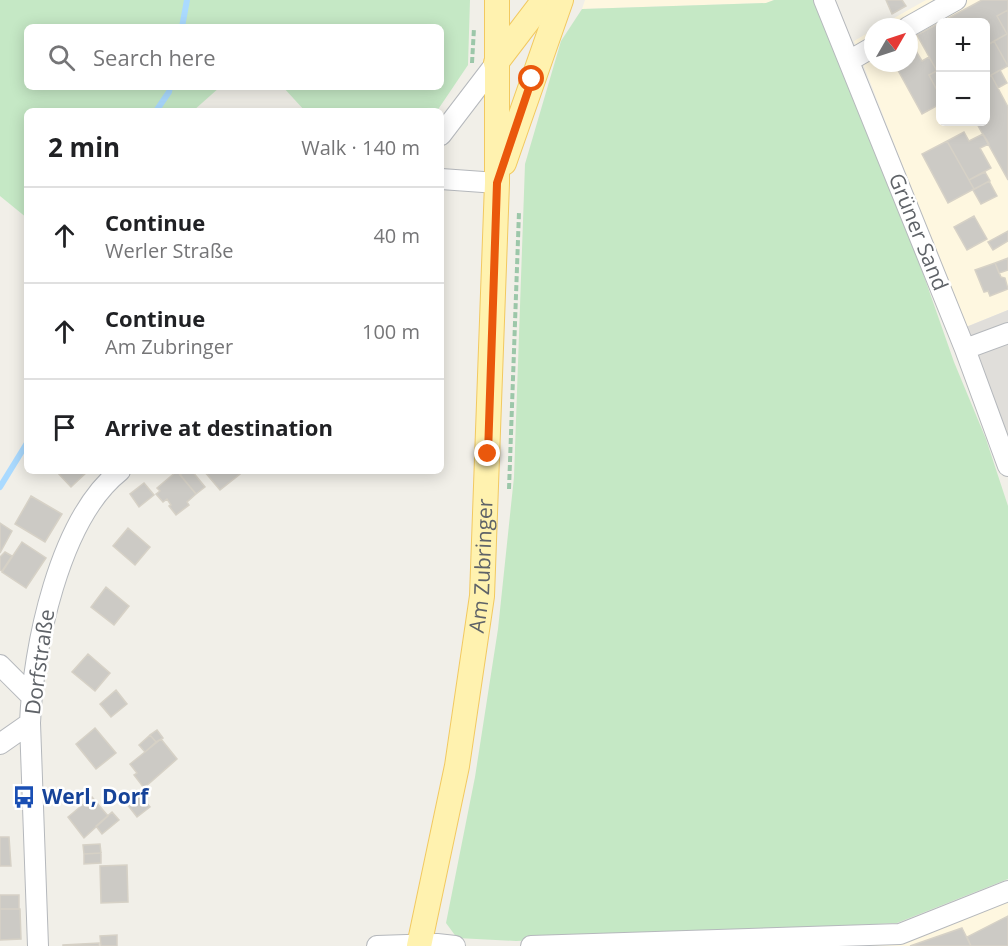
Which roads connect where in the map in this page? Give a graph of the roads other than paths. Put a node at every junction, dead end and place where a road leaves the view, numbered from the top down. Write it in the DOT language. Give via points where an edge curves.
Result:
graph roads {
  1 [pos="497,0"];
  2 [pos="544,0"];
  3 [pos="561,0"];
  4 [pos="824,0"];
  5 [pos="956,0"];
  6 [pos="918,21"];
  7 [pos="864,52"];
  8 [pos="849,61"];
  9 [pos="496,63"];
  10 [pos="444,131"];
  11 [pos="444,179"];
  12 [pos="497,183"];
  13 [pos="1008,333"];
  14 [pos="965,349"];
  15 [pos="1008,466"];
  16 [pos="116,474"];
  17 [pos="0,665"];
  18 [pos="31,696"];
  19 [pos="30,723"];
  20 [pos="0,744"];
  21 [pos="1008,891"];
  22 [pos="862,941"];
  23 [pos="713,944"];
  24 [pos="419,945"];
  25 [pos="38,946"];
  26 [pos="377,946"];
  27 [pos="455,946"];
  28 [pos="531,946"];
  1 -- 9 [label="main road, Am Zubringer"];
  2 -- 9 [label="main road"];
  3 -- 12 [label="main road"];
  4 -- 8 [label="street, Grüner Sand"];
  5 -- 6 [label="street"];
  7 -- 8 [label="street"];
  8 -- 14 [label="street, Grüner Sand"];
  9 -- 10 [label="street"];
  9 -- 12 [label="main road, Am Zubringer"];
  11 -- 12 [label="street"];
  12 -- 24 [label="main road, Am Zubringer" via="482,596 457,766"];
  13 -- 14 [label="street"];
  14 -- 15 [label="street, Grüner Sand"];
  16 -- 18 [label="street, Dorfstraße" via="105,483 70,539 48,604"];
  17 -- 18 [label="street"];
  18 -- 19 [label="street, Dorfstraße"];
  19 -- 20 [label="street"];
  19 -- 25 [label="street, Dorfstraße"];
  21 -- 22 [label="street" via="900,934"];
  22 -- 23 [label="street"];
  23 -- 28 [label="street"];
  24 -- 26 [label="street"];
  24 -- 27 [label="street"];
}
